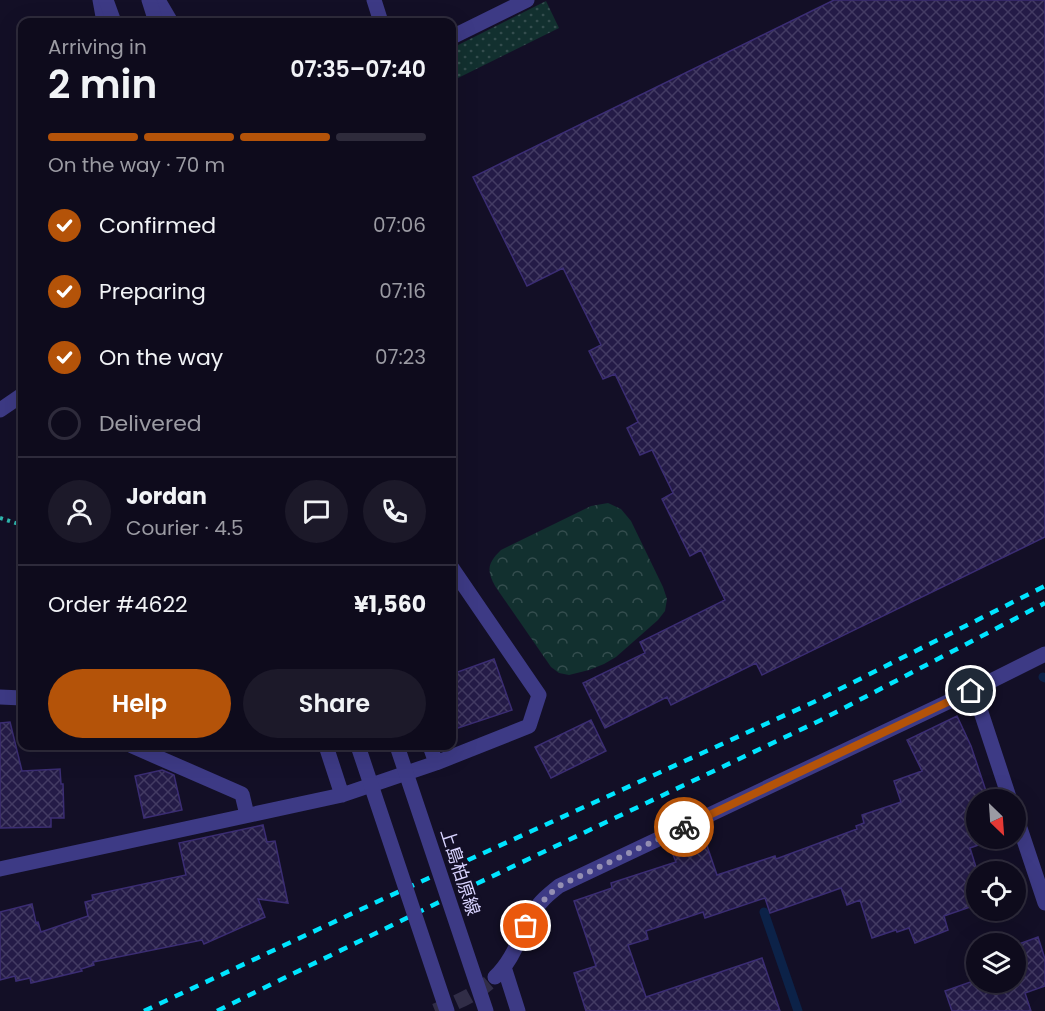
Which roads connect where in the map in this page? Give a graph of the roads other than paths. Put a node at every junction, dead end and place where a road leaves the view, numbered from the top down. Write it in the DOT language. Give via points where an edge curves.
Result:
graph roads {
  1 [pos="100,0"];
  2 [pos="106,0"];
  3 [pos="149,0"];
  4 [pos="158,0"];
  5 [pos="374,0"];
  6 [pos="527,0"];
  7 [pos="103,18"];
  8 [pos="113,18"];
  9 [pos="155,18"];
  10 [pos="169,18"];
  11 [pos="380,18"];
  12 [pos="456,35"];
  13 [pos="18,398"];
  14 [pos="0,410"];
  15 [pos="456,574"];
  16 [pos="1045,654"];
  17 [pos="971,691"];
  18 [pos="0,697"];
  19 [pos="18,697"];
  20 [pos="141,750"];
  21 [pos="327,750"];
  22 [pos="359,750"];
  23 [pos="398,750"];
  24 [pos="431,750"];
  25 [pos="436,763"];
  26 [pos="1006,789"];
  27 [pos="342,795"];
  28 [pos="247,815"];
  29 [pos="1026,846"];
  30 [pos="0,869"];
  31 [pos="1045,903"];
  32 [pos="447,1011"];
  33 [pos="486,1011"];
  34 [pos="518,1011"];
  1 -- 7 [label="street"];
  2 -- 8 [label="street"];
  3 -- 9 [label="street"];
  4 -- 10 [label="street"];
  5 -- 11 [label="street"];
  6 -- 12 [label="street"];
  13 -- 14 [label="street"];
  15 -- 25 [label="street" via="538,695 529,726"];
  16 -- 17 [label="street"];
  17 -- 26 [label="street"];
  17 -- 34 [label="street" via="559,886 534,911 515,951 499,972"];
  18 -- 19 [label="street"];
  20 -- 28 [label="street" via="242,794"];
  21 -- 27 [label="street"];
  22 -- 32 [label="street, bridge"];
  23 -- 33 [label="street, 上島柏原線, bridge"];
  24 -- 25 [label="street"];
  25 -- 27 [label="street"];
  27 -- 28 [label="street"];
  28 -- 30 [label="street"];
  29 -- 31 [label="street"];
}
